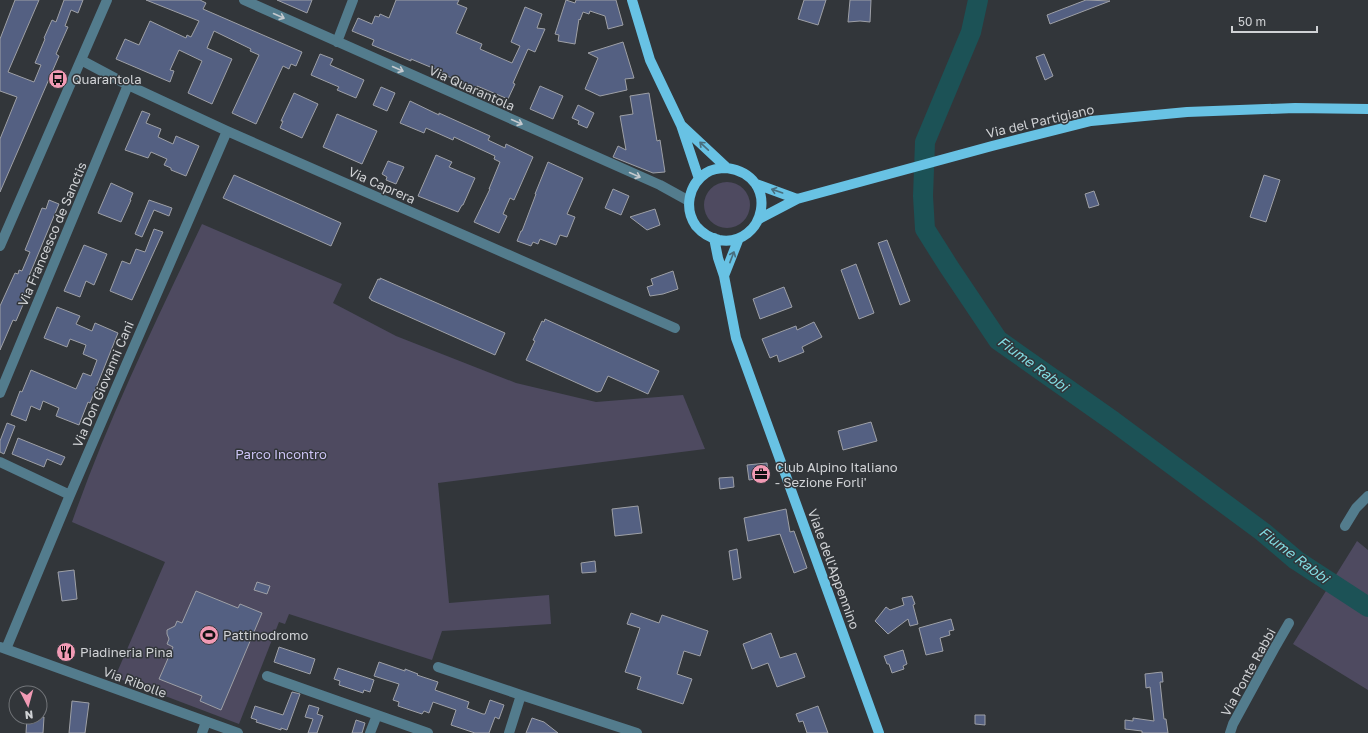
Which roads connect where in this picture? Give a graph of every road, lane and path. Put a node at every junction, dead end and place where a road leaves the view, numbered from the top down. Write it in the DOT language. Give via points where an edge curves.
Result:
graph roads {
  1 [pos="107,0"];
  2 [pos="244,0"];
  3 [pos="354,0"];
  4 [pos="632,0"];
  5 [pos="337,42"];
  6 [pos="81,60"];
  7 [pos="128,85"];
  8 [pos="1368,109"];
  9 [pos="681,125"];
  10 [pos="227,131"];
  11 [pos="727,168"];
  12 [pos="699,179"];
  13 [pos="756,184"];
  14 [pos="797,199"];
  15 [pos="689,201"];
  16 [pos="759,219"];
  17 [pos="714,238"];
  18 [pos="739,238"];
  19 [pos="0,246"];
  20 [pos="724,276"];
  21 [pos="675,328"];
  22 [pos="0,393"];
  23 [pos="0,462"];
  24 [pos="70,496"];
  25 [pos="1368,496"];
  26 [pos="1345,526"];
  27 [pos="1289,623"];
  28 [pos="3,648"];
  29 [pos="438,667"];
  30 [pos="267,676"];
  31 [pos="521,694"];
  32 [pos="377,715"];
  33 [pos="206,722"];
  34 [pos="202,733"];
  35 [pos="238,733"];
  36 [pos="370,733"];
  37 [pos="428,733"];
  38 [pos="509,733"];
  39 [pos="637,733"];
  40 [pos="879,733"];
  41 [pos="1230,733"];
  1 -- 6 [label="street"];
  2 -- 5 [label="street, Via Quarantola, one-way"];
  3 -- 5 [label="street"];
  4 -- 9 [label="main road" via="650,60"];
  5 -- 15 [label="street, Via Quarantola, one-way" via="660,185"];
  6 -- 7 [label="street, Via Caprera"];
  6 -- 19 [label="street"];
  7 -- 10 [label="street, Via Caprera"];
  7 -- 22 [label="street, Via Francesco de Sanctis"];
  8 -- 14 [label="main road, Via del Partigiano" via="1295,108 1187,112 1091,121"];
  11 -- 9 [label="main road, one-way"];
  9 -- 12 [label="main road"];
  10 -- 21 [label="street, Via Caprera"];
  10 -- 24 [label="street, Via Don Giovanni Cani"];
  11 -- 12 [label="main road" via="712,171"];
  11 -- 13 [label="main road" via="743,172"];
  12 -- 15 [label="main road" via="690,193"];
  14 -- 13 [label="main road, one-way"];
  13 -- 16 [label="main road" via="761,195"];
  14 -- 16 [label="main road, Via del Partigiano"];
  15 -- 17 [label="main road" via="692,220 705,234"];
  16 -- 18 [label="main road" via="754,227"];
  17 -- 18 [label="main road"];
  17 -- 20 [label="main road, Viale dell'Appennino"];
  20 -- 18 [label="main road, one-way"];
  20 -- 40 [label="main road, Viale dell'Appennino" via="736,338"];
  23 -- 24 [label="street"];
  24 -- 28 [label="street, Via Don Giovanni Cani"];
  25 -- 26 [label="street" via="1356,508"];
  27 -- 41 [label="street, Via Ponte Rabbi"];
  28 -- 33 [label="street, Via Ribolle"];
  29 -- 31 [label="street"];
  30 -- 32 [label="street"];
  31 -- 38 [label="street"];
  31 -- 39 [label="street"];
  32 -- 36 [label="street"];
  32 -- 37 [label="street"];
  33 -- 34 [label="street"];
  33 -- 35 [label="street, Via Ribolle"];
}
